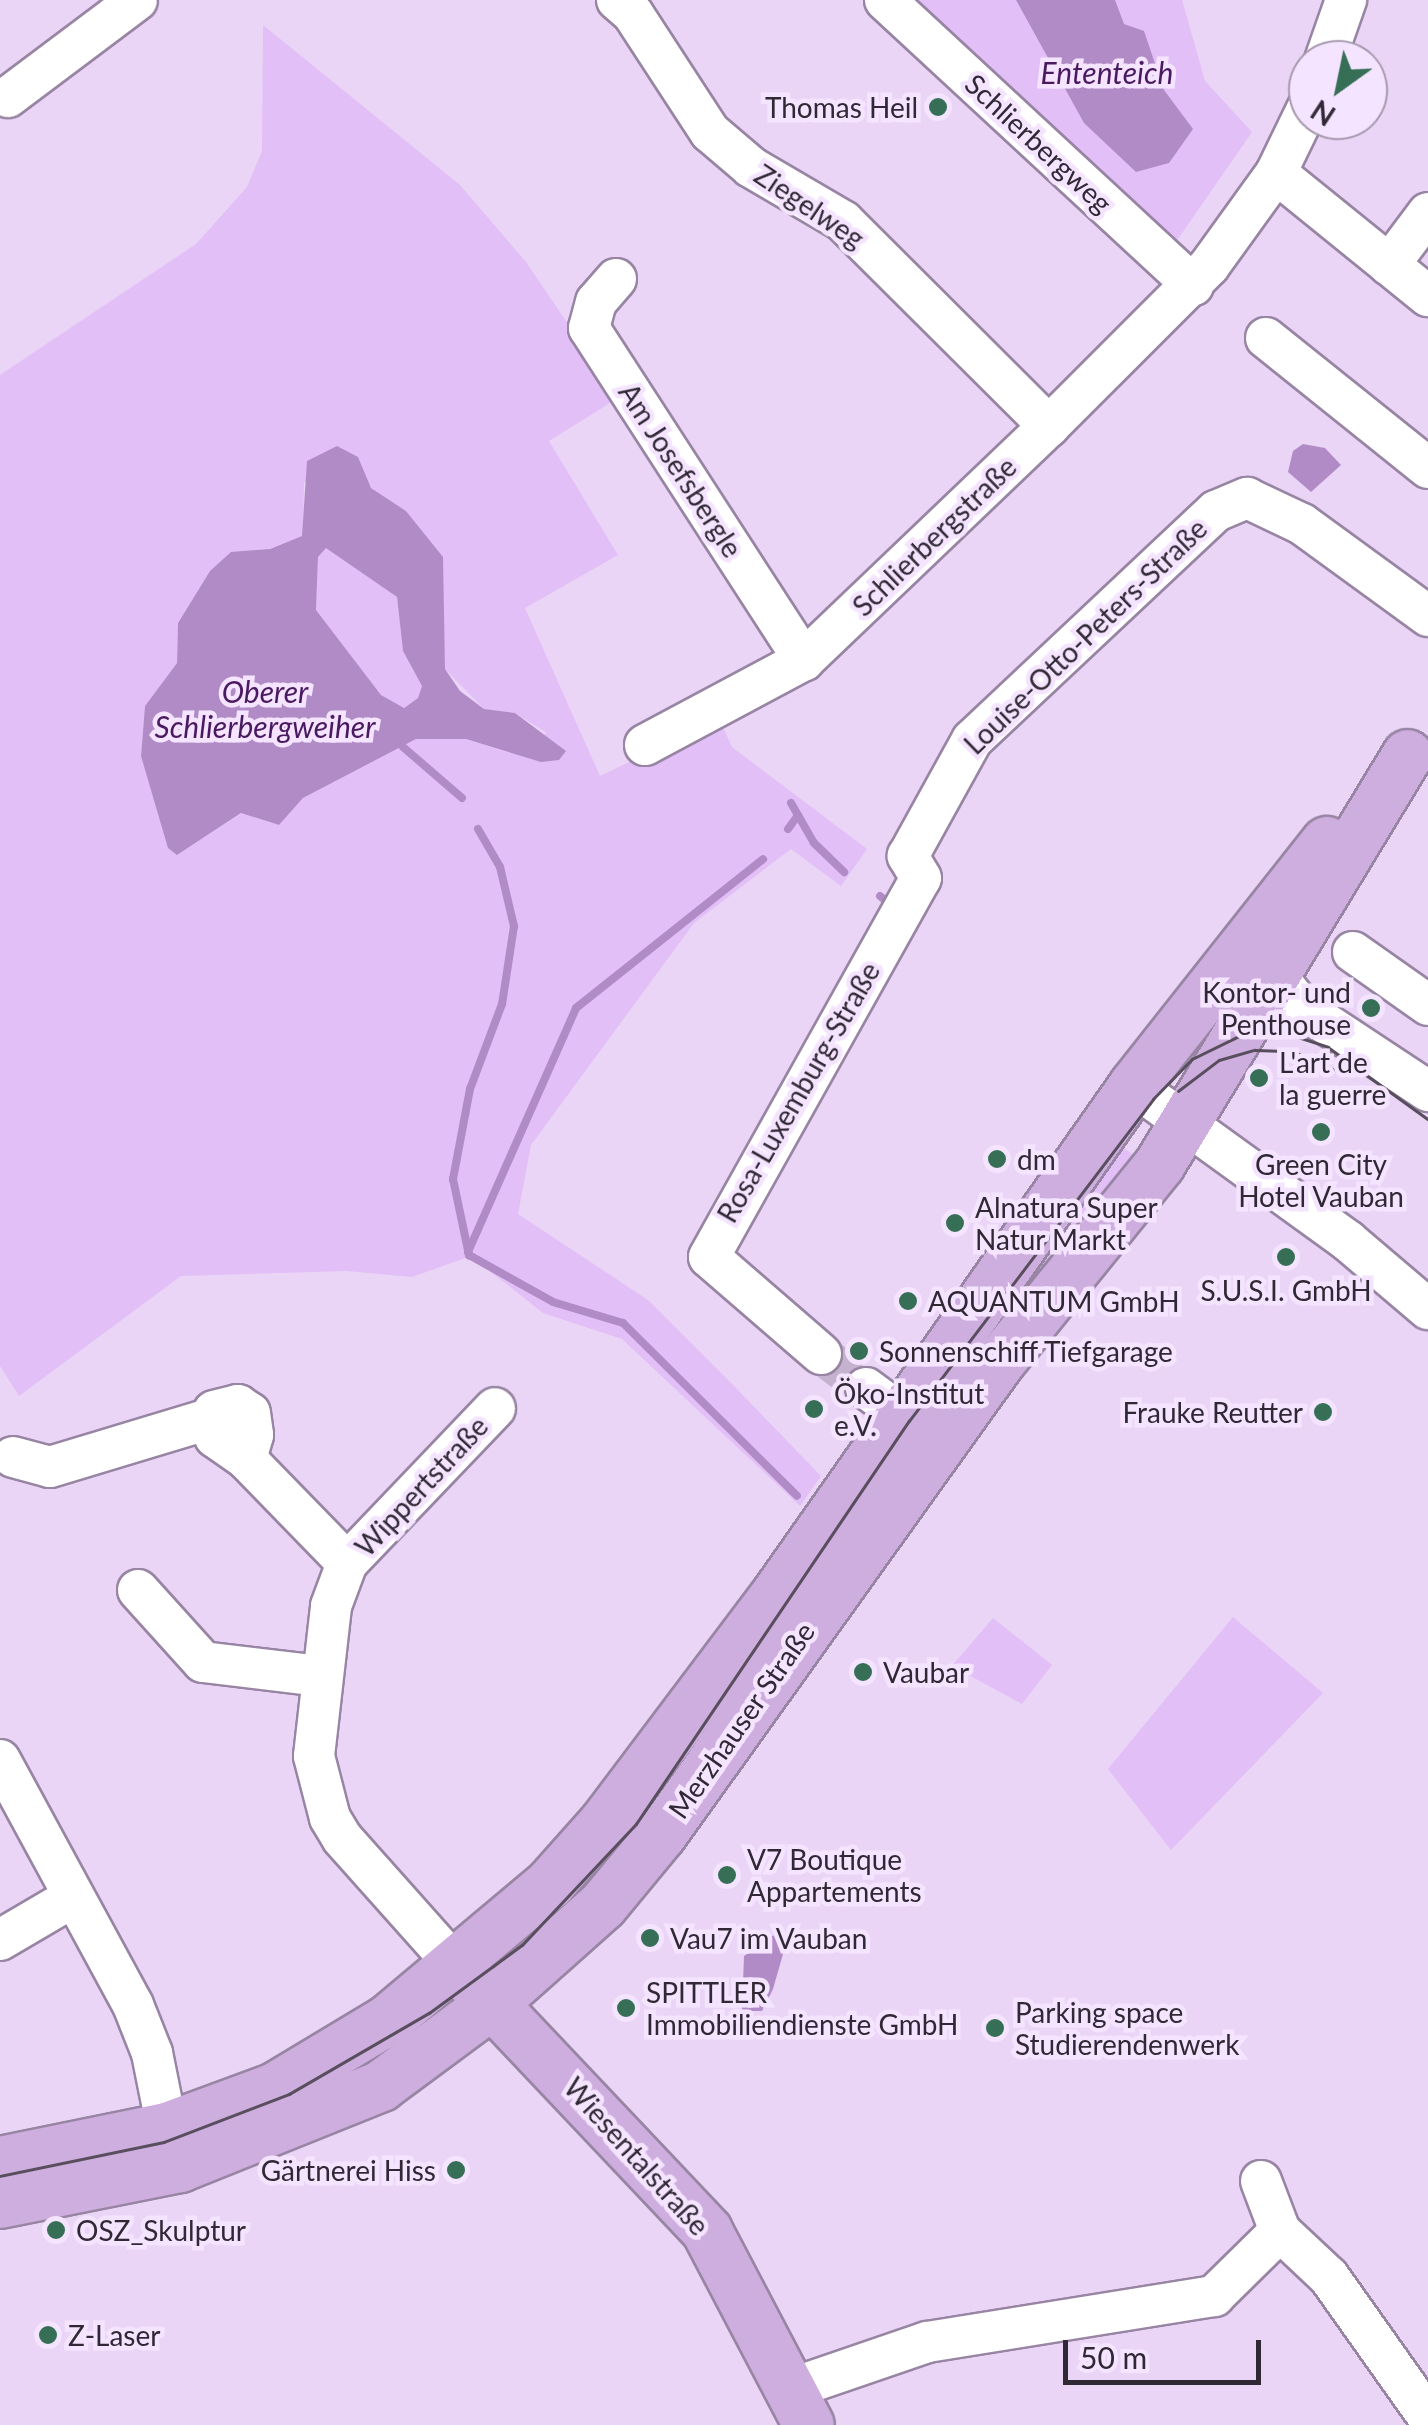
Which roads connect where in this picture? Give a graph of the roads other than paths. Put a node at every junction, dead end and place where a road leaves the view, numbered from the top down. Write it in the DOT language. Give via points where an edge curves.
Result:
graph roads {
  1 [pos="137,0"];
  2 [pos="885,0"];
  3 [pos="1346,0"];
  4 [pos="625,7"];
  5 [pos="1331,40"];
  6 [pos="8,97"];
  7 [pos="1292,140"];
  8 [pos="1276,173"];
  9 [pos="1428,213"];
  10 [pos="1389,265"];
  11 [pos="616,279"];
  12 [pos="1194,285"];
  13 [pos="1428,296"];
  14 [pos="1266,338"];
  15 [pos="1049,426"];
  16 [pos="1428,468"];
  17 [pos="1428,616"];
  18 [pos="804,660"];
  19 [pos="1418,742"];
  20 [pos="645,745"];
  21 [pos="1274,910"];
  22 [pos="891,930"];
  23 [pos="1378,962"];
  24 [pos="1277,977"];
  25 [pos="1428,1005"];
  26 [pos="1134,1086"];
  27 [pos="1428,1091"];
  28 [pos="1186,1123"];
  29 [pos="1428,1308"];
  30 [pos="821,1354"];
  31 [pos="971,1404"];
  32 [pos="494,1408"];
  33 [pos="895,1410"];
  34 [pos="13,1457"];
  35 [pos="911,1488"];
  36 [pos="347,1564"];
  37 [pos="138,1590"];
  38 [pos="321,1676"];
  39 [pos="0,1760"];
  40 [pos="70,1898"];
  41 [pos="0,1940"];
  42 [pos="481,1974"];
  43 [pos="167,2128"];
  44 [pos="0,2162"];
  45 [pos="1261,2181"];
  46 [pos="0,2203"];
  47 [pos="1280,2231"];
  48 [pos="801,2407"];
  49 [pos="1428,2417"];
  1 -- 6 [label="street"];
  2 -- 12 [label="street, Schlierbergweg"];
  3 -- 5 [label="street"];
  4 -- 15 [label="street, Ziegelweg" via="710,132 796,197 843,222"];
  7 -- 8 [label="street, Schlierbergstraße"];
  8 -- 10 [label="street"];
  8 -- 12 [label="street, Schlierbergstraße"];
  9 -- 10 [label="street"];
  10 -- 13 [label="street"];
  11 -- 18 [label="street, Am Josefsbergle" via="596,302 589,328"];
  12 -- 15 [label="street, Schlierbergstraße"];
  14 -- 16 [label="street"];
  15 -- 18 [label="street, Schlierbergstraße"];
  17 -- 22 [label="street, Louise-Otto-Peters-Straße" via="1264,501 1230,502 972,740 908,856 921,878"];
  18 -- 20 [label="street, Schlierbergstraße"];
  19 -- 21 [label="main road, Merzhauser Straße" via="1355,806"];
  19 -- 24 [label="main road, Merzhauser Straße"];
  21 -- 24 [label="main road" via="1268,946"];
  21 -- 26 [label="main road, Merzhauser Straße"];
  22 -- 30 [label="street, Rosa-Luxemburg-Straße" via="709,1256"];
  23 -- 25 [label="street"];
  24 -- 27 [label="street" via="1302,1008"];
  24 -- 28 [label="main road, Merzhauser Straße"];
  26 -- 28 [label="street"];
  26 -- 33 [label="main road, Merzhauser Straße"];
  28 -- 29 [label="street"];
  28 -- 31 [label="main road, Merzhauser Straße"];
  31 -- 33 [label="main road"];
  31 -- 35 [label="main road, Merzhauser Straße"];
  32 -- 36 [label="street, Wippertstraße"];
  33 -- 35 [label="main road"];
  33 -- 42 [label="main road, Merzhauser Straße" via="779,1591"];
  34 -- 36 [label="street, Wippertstraße" via="50,1467 210,1420 215,1437 246,1459"];
  35 -- 42 [label="main road, Merzhauser Straße" via="624,1880"];
  36 -- 38 [label="street, Wippertstraße" via="331,1606"];
  37 -- 38 [label="street" via="203,1662"];
  38 -- 42 [label="street, Wippertstraße" via="314,1756 330,1818 363,1866"];
  39 -- 40 [label="street"];
  40 -- 41 [label="street"];
  40 -- 43 [label="street" via="132,2005 152,2053"];
  42 -- 43 [label="main road, Merzhauser Straße" via="316,2067"];
  42 -- 46 [label="main road, Merzhauser Straße" via="381,2086 180,2167"];
  42 -- 48 [label="main road, Wiesentalstraße" via="707,2231"];
  43 -- 44 [label="main road, Merzhauser Straße"];
  45 -- 47 [label="street"];
  47 -- 48 [label="street" via="1214,2296 927,2342"];
  47 -- 49 [label="street" via="1329,2278"];
}
